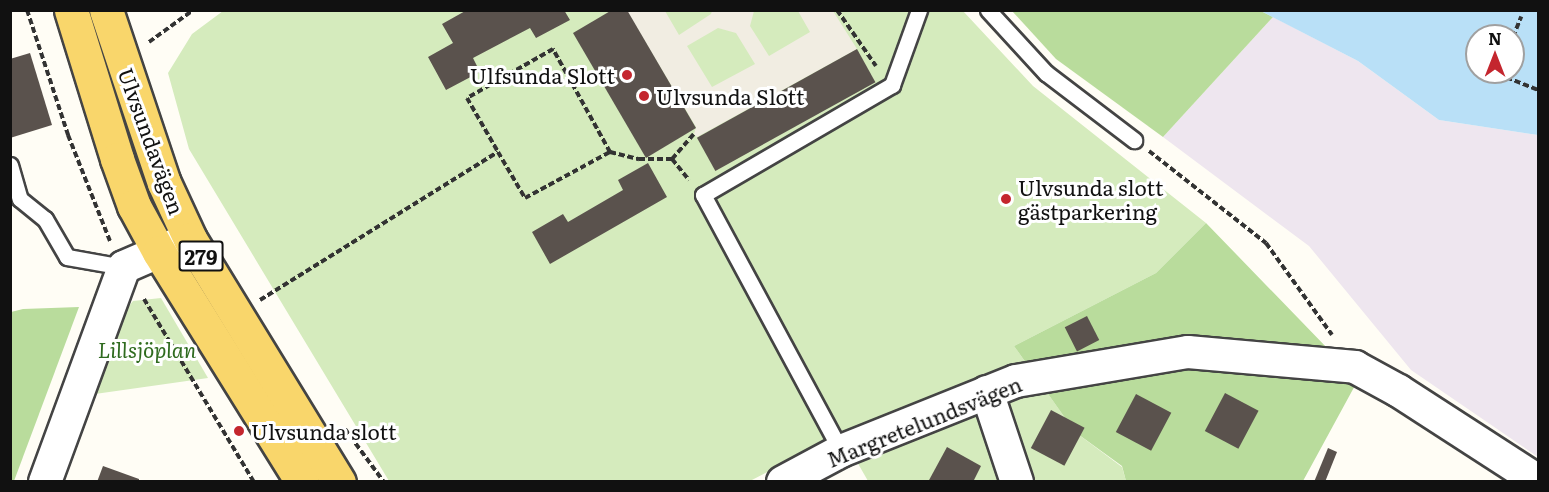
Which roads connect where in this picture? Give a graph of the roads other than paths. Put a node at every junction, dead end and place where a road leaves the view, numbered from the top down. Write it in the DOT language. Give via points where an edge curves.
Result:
graph roads {
  1 [pos="71,10"];
  2 [pos="106,10"];
  3 [pos="919,10"];
  4 [pos="988,10"];
  5 [pos="1134,140"];
  6 [pos="10,165"];
  7 [pos="190,239"];
  8 [pos="159,252"];
  9 [pos="124,267"];
  10 [pos="987,392"];
  11 [pos="841,451"];
  12 [pos="1539,481"];
  13 [pos="45,482"];
  14 [pos="302,482"];
  15 [pos="339,482"];
  16 [pos="783,482"];
  17 [pos="1017,482"];
  1 -- 8 [label="main road, Ulvsundavägen / 279" via="134,207"];
  2 -- 7 [label="main road, Ulvsundavägen / 279" via="164,183"];
  3 -- 11 [label="lane" via="892,85 703,195"];
  4 -- 5 [label="lane" via="1046,74"];
  6 -- 9 [label="lane" via="20,199 45,219 67,257"];
  7 -- 8 [label="street"];
  7 -- 15 [label="main road, Ulvsundavägen / 279"];
  8 -- 9 [label="street"];
  8 -- 14 [label="main road, Ulvsundavägen / 279"];
  9 -- 13 [label="street"];
  10 -- 11 [label="street, Margretelundsvägen"];
  10 -- 12 [label="street, Margretelundsvägen" via="1016,381 1188,352 1355,367"];
  10 -- 17 [label="street"];
  11 -- 16 [label="street, Margretelundsvägen"];
}
